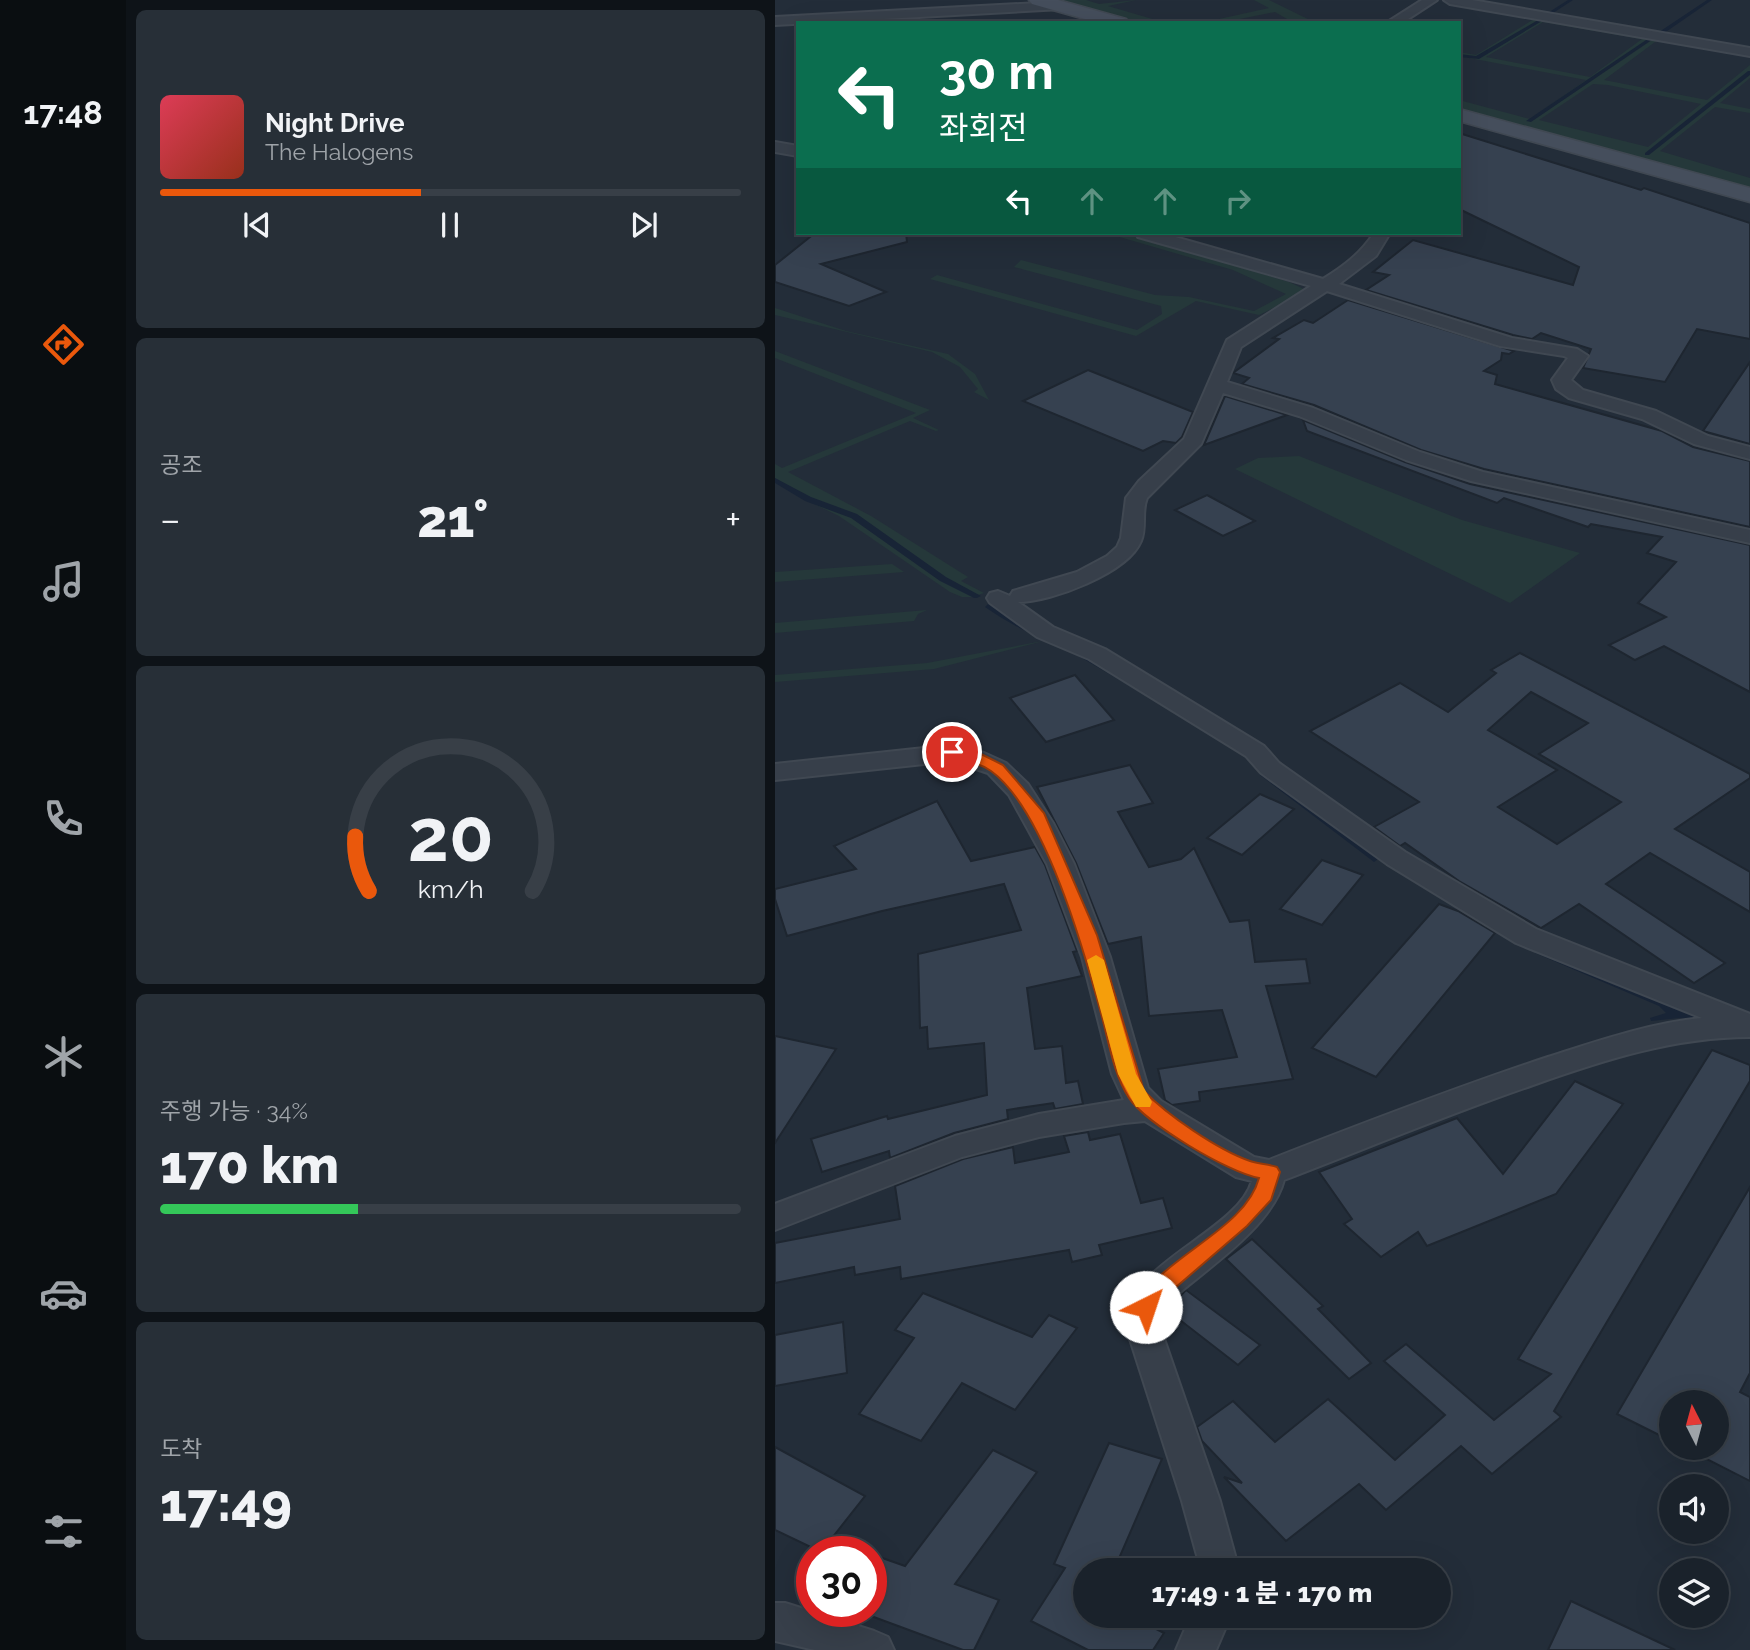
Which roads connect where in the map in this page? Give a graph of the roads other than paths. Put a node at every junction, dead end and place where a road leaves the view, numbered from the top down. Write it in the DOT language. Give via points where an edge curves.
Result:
graph roads {
  1 [pos="1038,0"];
  2 [pos="1431,0"];
  3 [pos="1450,0"];
  4 [pos="1057,6"];
  5 [pos="775,21"];
  6 [pos="1113,21"];
  7 [pos="1395,21"];
  8 [pos="1750,52"];
  9 [pos="1461,116"];
  10 [pos="775,147"];
  11 [pos="796,151"];
  12 [pos="1750,195"];
  13 [pos="1151,235"];
  14 [pos="1381,235"];
  15 [pos="1325,285"];
  16 [pos="1216,386"];
  17 [pos="1750,453"];
  18 [pos="1750,537"];
  19 [pos="775,772"];
  20 [pos="1750,1027"];
  21 [pos="1150,1109"];
  22 [pos="1270,1172"];
  23 [pos="775,1217"];
  24 [pos="1217,1558"];
  25 [pos="775,1622"];
  26 [pos="1205,1628"];
  27 [pos="874,1650"];
  28 [pos="1196,1650"];
  1 -- 4 [label="street"];
  2 -- 7 [label="street"];
  3 -- 8 [label="street"];
  4 -- 5 [label="street"];
  4 -- 6 [label="street"];
  9 -- 12 [label="street"];
  10 -- 11 [label="street"];
  13 -- 15 [label="street"];
  14 -- 15 [label="street" via="1355,266"];
  15 -- 16 [label="street" via="1240,337 1226,355"];
  15 -- 17 [label="street" via="1526,348 1569,351 1579,356 1561,380 1576,394 1649,415 1701,440"];
  16 -- 18 [label="street" via="1306,412 1413,456 1488,480"];
  16 -- 20 [label="street" via="1185,453 1135,500 1133,535 1118,560 1103,569 1009,597 1045,632 1097,654 1255,751 1270,768 1396,858 1526,936"];
  19 -- 21 [label="street" via="952,752 998,769 1036,813 1067,878 1127,1074"];
  20 -- 22 [label="street" via="1652,1038 1591,1054"];
  21 -- 22 [label="street" via="1247,1168"];
  21 -- 23 [label="street" via="1117,1111 932,1155"];
  22 -- 24 [label="street" via="1264,1195 1146,1307 1145,1333"];
  25 -- 27 [label="street"];
  26 -- 28 [label="street"];
}
